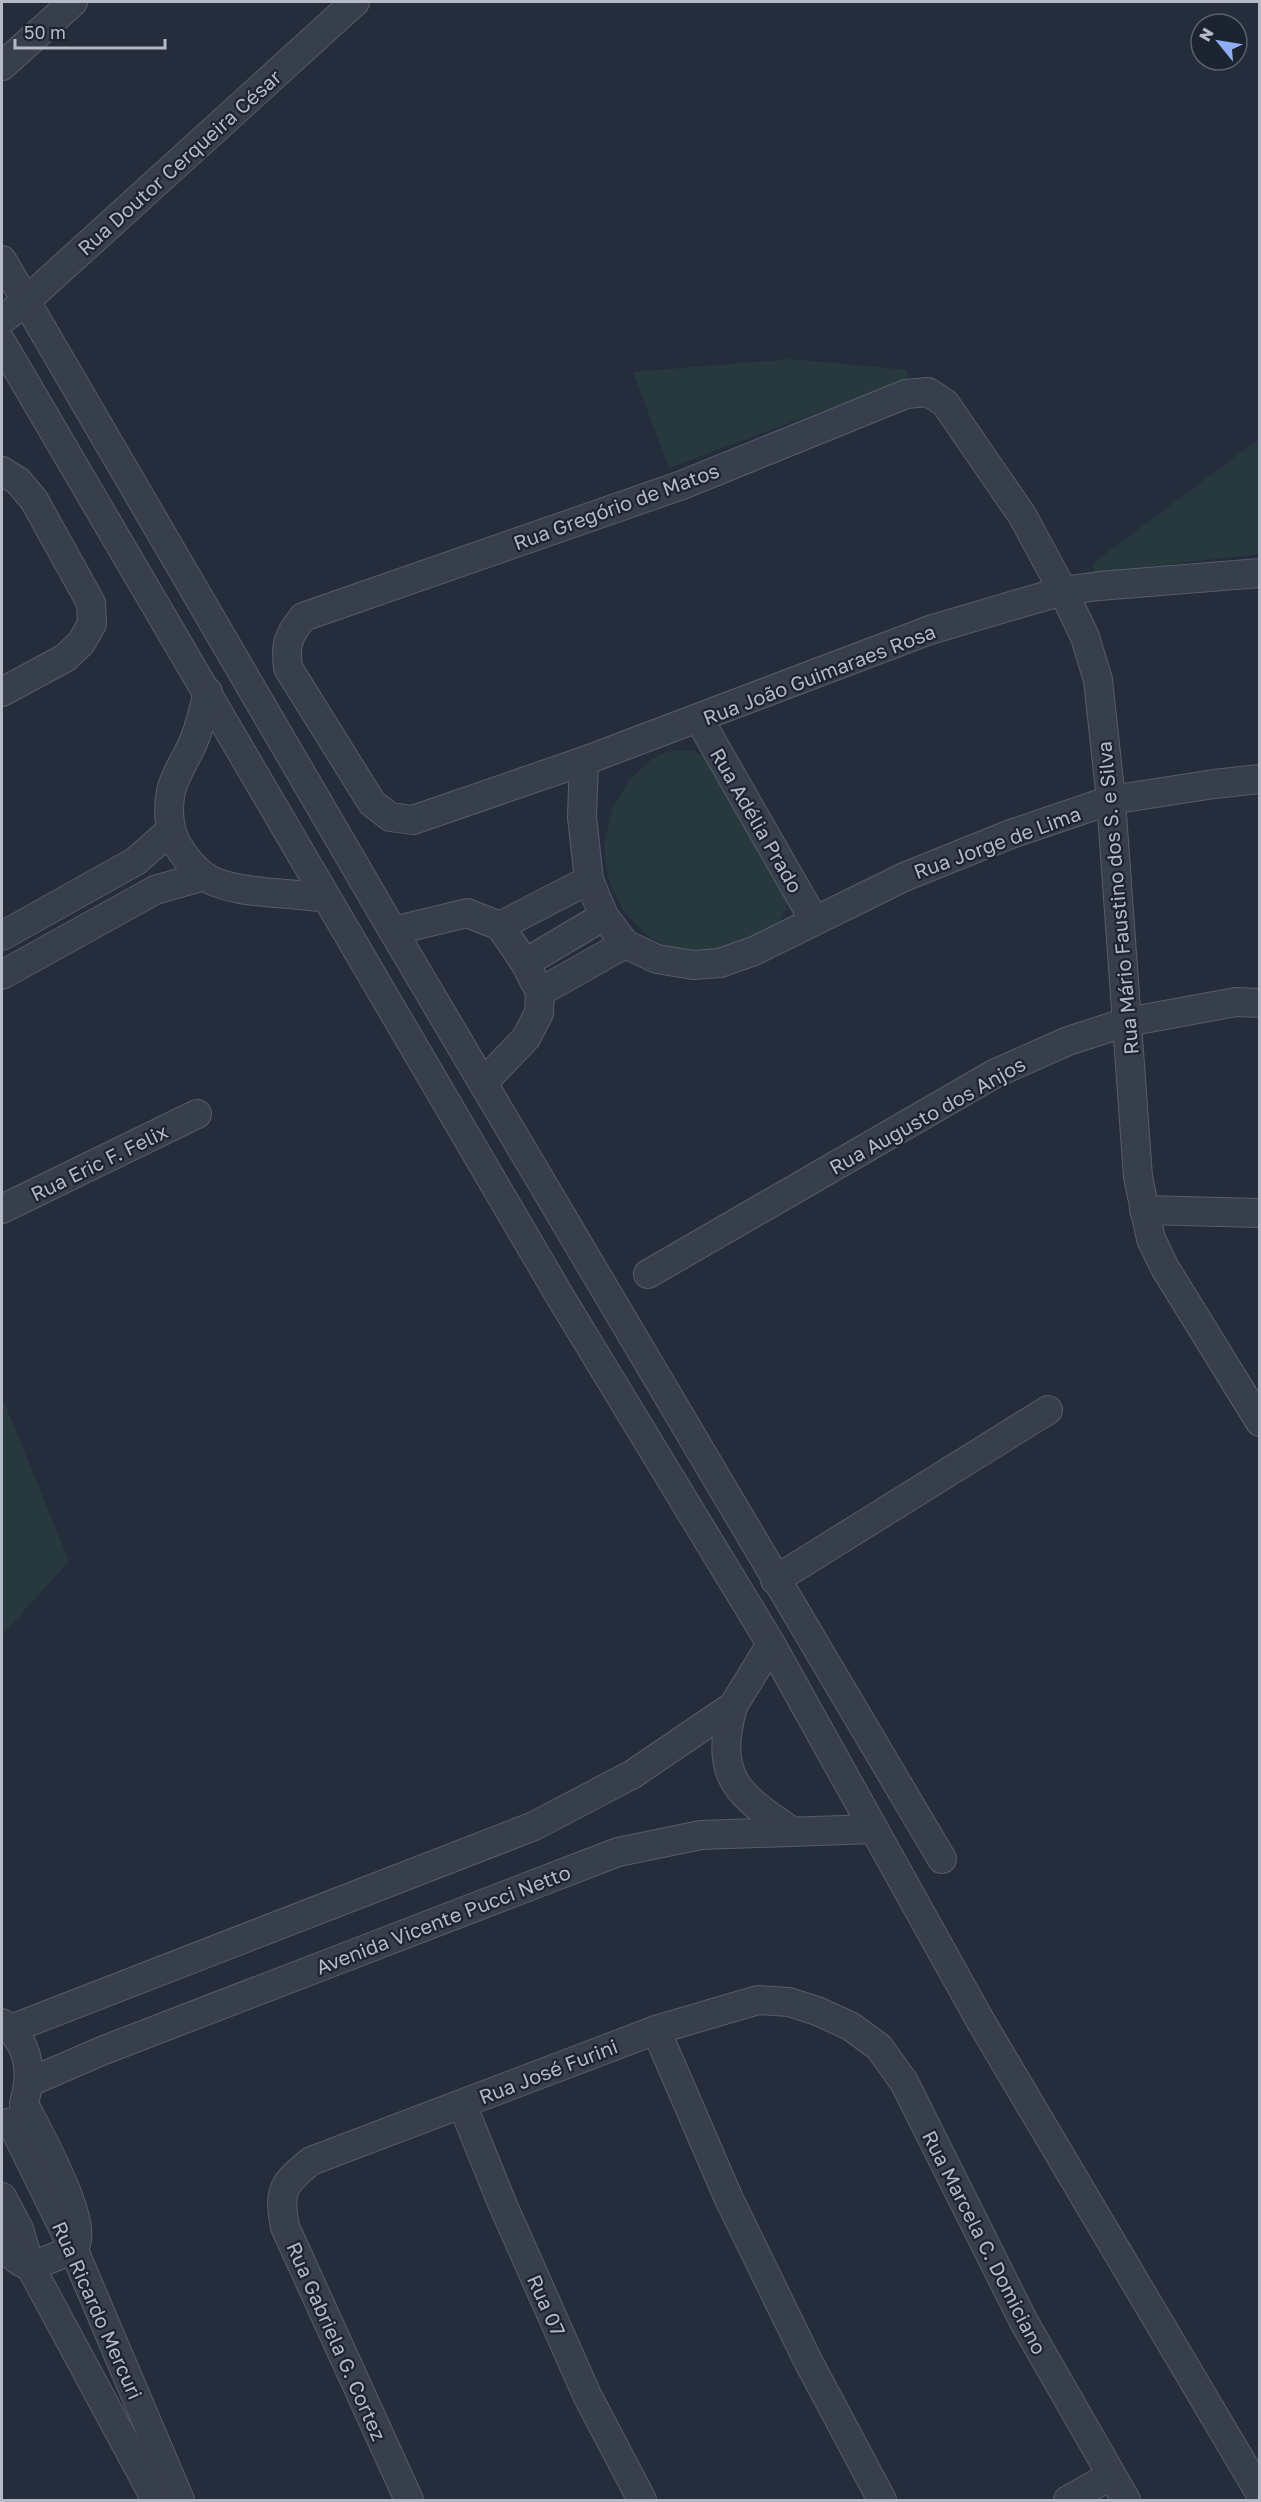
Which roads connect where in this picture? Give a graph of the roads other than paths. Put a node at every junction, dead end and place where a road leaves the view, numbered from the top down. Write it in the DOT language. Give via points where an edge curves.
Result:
graph roads {
  1 [pos="73,2"];
  2 [pos="355,2"];
  3 [pos="2,66"];
  4 [pos="2,260"];
  5 [pos="26,301"];
  6 [pos="2,320"];
  7 [pos="2,343"];
  8 [pos="928,392"];
  9 [pos="2,471"];
  10 [pos="1260,573"];
  11 [pos="1063,591"];
  12 [pos="204,607"];
  13 [pos="169,627"];
  14 [pos="2,692"];
  15 [pos="208,692"];
  16 [pos="699,719"];
  17 [pos="584,761"];
  18 [pos="1260,779"];
  19 [pos="1111,800"];
  20 [pos="390,817"];
  21 [pos="171,830"];
  22 [pos="204,876"];
  23 [pos="589,880"];
  24 [pos="326,898"];
  25 [pos="604,916"];
  26 [pos="814,920"];
  27 [pos="500,926"];
  28 [pos="393,931"];
  29 [pos="2,936"];
  30 [pos="625,944"];
  31 [pos="525,963"];
  32 [pos="2,975"];
  33 [pos="540,993"];
  34 [pos="1260,1003"];
  35 [pos="1127,1022"];
  36 [pos="483,1083"];
  37 [pos="197,1114"];
  38 [pos="2,1209"];
  39 [pos="1144,1210"];
  40 [pos="1260,1213"];
  41 [pos="648,1274"];
  42 [pos="597,1277"];
  43 [pos="561,1298"];
  44 [pos="1048,1410"];
  45 [pos="1260,1422"];
  46 [pos="775,1580"];
  47 [pos="771,1644"];
  48 [pos="733,1706"];
  49 [pos="843,1773"];
  50 [pos="899,1786"];
  51 [pos="873,1829"];
  52 [pos="792,1831"];
  53 [pos="942,1859"];
  54 [pos="817,2010"];
  55 [pos="6,2026"];
  56 [pos="656,2031"];
  57 [pos="462,2104"];
  58 [pos="16,2109"];
  59 [pos="288,2179"];
  60 [pos="2,2197"];
  61 [pos="2,2240"];
  62 [pos="73,2248"];
  63 [pos="30,2266"];
  64 [pos="1110,2476"];
  65 [pos="1260,2493"];
  66 [pos="156,2500"];
  67 [pos="180,2500"];
  68 [pos="409,2500"];
  69 [pos="642,2500"];
  70 [pos="882,2500"];
  71 [pos="1068,2500"];
  72 [pos="1126,2500"];
  1 -- 3 [label="street"];
  2 -- 5 [label="street, Rua Doutor Cerqueira César"];
  4 -- 5 [label="street"];
  5 -- 6 [label="street, Rua Doutor Cerqueira César"];
  5 -- 12 [label="street"];
  7 -- 13 [label="street"];
  8 -- 11 [label="street, Rua Mário Faustino dos S. e Silva" via="945,403 1015,506"];
  8 -- 20 [label="street, Rua Gregório de Matos" via="906,394 682,484 303,617 285,648 288,668 372,803"];
  9 -- 14 [label="street" via="18,481 34,500 91,603 92,624 81,643 65,657"];
  10 -- 11 [label="street, Rua João Guimaraes Rosa"];
  11 -- 16 [label="street, Rua João Guimaraes Rosa" via="930,630"];
  11 -- 19 [label="street, Rua Mário Faustino dos S. e Silva" via="1085,637 1098,680"];
  12 -- 13 [label="street"];
  12 -- 28 [label="street"];
  13 -- 15 [label="street"];
  15 -- 21 [label="street" via="196,735 171,790"];
  15 -- 24 [label="street"];
  16 -- 17 [label="street, Rua João Guimaraes Rosa"];
  16 -- 26 [label="street, Rua Adélia Prado"];
  17 -- 20 [label="street, Rua João Guimaraes Rosa" via="413,820"];
  17 -- 23 [label="street" via="582,817"];
  18 -- 19 [label="street, Rua Jorge de Lima"];
  19 -- 26 [label="street, Rua Jorge de Lima" via="990,842"];
  19 -- 35 [label="street, Rua Mário Faustino dos S. e Silva"];
  21 -- 22 [label="street" via="177,846"];
  21 -- 29 [label="street" via="136,861"];
  22 -- 24 [label="street" via="245,890"];
  22 -- 32 [label="street" via="155,890"];
  23 -- 25 [label="street"];
  23 -- 27 [label="street"];
  24 -- 43 [label="street"];
  25 -- 30 [label="street"];
  25 -- 31 [label="street"];
  26 -- 30 [label="street, Rua Jorge de Lima" via="754,951 720,963 693,965 657,959"];
  27 -- 28 [label="street" via="467,913"];
  27 -- 31 [label="street"];
  28 -- 36 [label="street"];
  30 -- 33 [label="street"];
  31 -- 33 [label="street"];
  33 -- 36 [label="street" via="539,1013 526,1038"];
  34 -- 35 [label="street, Rua Augusto dos Anjos" via="1236,1002"];
  35 -- 39 [label="street, Rua Mário Faustino dos S. e Silva" via="1138,1177"];
  35 -- 41 [label="street, Rua Augusto dos Anjos" via="1068,1041 994,1074"];
  36 -- 42 [label="street"];
  37 -- 38 [label="street, Rua Eric F. Felix"];
  39 -- 40 [label="street"];
  39 -- 45 [label="street, Rua Mário Faustino dos S. e Silva" via="1151,1239 1165,1268"];
  42 -- 43 [label="street"];
  42 -- 46 [label="street"];
  43 -- 47 [label="street"];
  44 -- 46 [label="street"];
  46 -- 50 [label="street"];
  47 -- 48 [label="street"];
  47 -- 49 [label="street"];
  48 -- 52 [label="street" via="725,1754 731,1775 760,1810"];
  48 -- 55 [label="street" via="633,1774 534,1826"];
  49 -- 50 [label="street" via="868,1788"];
  49 -- 51 [label="street"];
  50 -- 51 [label="street"];
  50 -- 53 [label="street"];
  51 -- 52 [label="street, Avenida Vicente Pucci Netto"];
  51 -- 65 [label="street" via="980,2020"];
  52 -- 58 [label="street, Avenida Vicente Pucci Netto" via="701,1835 618,1852 104,2050"];
  54 -- 56 [label="street, Rua José Furini" via="789,2002 758,2000"];
  54 -- 64 [label="street, Rua Marcela C. Domiciano" via="850,2026 879,2047 904,2082 1023,2322"];
  55 -- 58 [label="street, Rua Ricardo Mercuri" via="22,2045 29,2063"];
  56 -- 57 [label="street, Rua José Furini"];
  56 -- 70 [label="street" via="739,2219"];
  57 -- 59 [label="street, Rua José Furini" via="311,2161"];
  57 -- 69 [label="street, Rua 07" via="587,2395"];
  58 -- 62 [label="street, Rua Ricardo Mercuri"];
  59 -- 68 [label="street, Rua Gabriela G. Cortez" via="281,2204 285,2227"];
  60 -- 63 [label="street, Rua Ricardo Mercuri" via="19,2229"];
  61 -- 63 [label="street" via="17,2261"];
  62 -- 63 [label="street"];
  62 -- 67 [label="street, Rua Ricardo Mercuri"];
  63 -- 66 [label="street, Rua Ricardo Mercuri"];
  64 -- 71 [label="street"];
  64 -- 72 [label="street, Rua Marcela C. Domiciano"];
}
